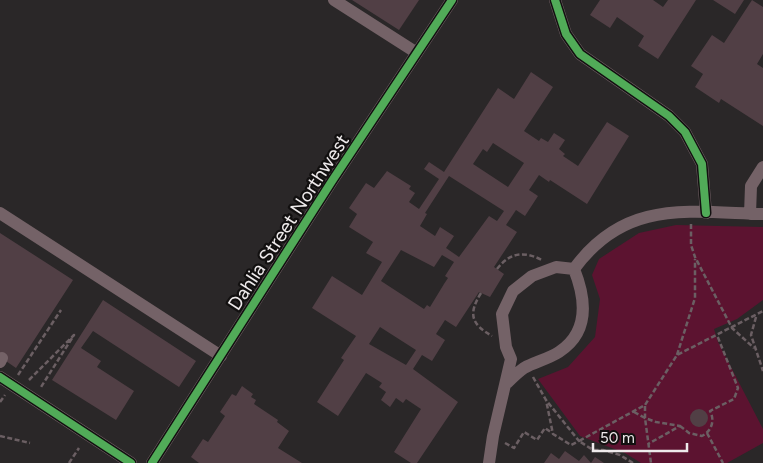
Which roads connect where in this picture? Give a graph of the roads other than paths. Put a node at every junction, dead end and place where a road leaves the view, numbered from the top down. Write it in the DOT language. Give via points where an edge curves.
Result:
graph roads {
  1 [pos="334,0"];
  2 [pos="452,0"];
  3 [pos="555,0"];
  4 [pos="417,53"];
  5 [pos="763,167"];
  6 [pos="0,213"];
  7 [pos="706,213"];
  8 [pos="750,214"];
  9 [pos="763,214"];
  10 [pos="574,269"];
  11 [pos="506,347"];
  12 [pos="221,356"];
  13 [pos="531,370"];
  14 [pos="0,378"];
  15 [pos="507,383"];
  16 [pos="131,463"];
  17 [pos="152,463"];
  18 [pos="489,463"];
  1 -- 4 [label="street" via="385,27"];
  2 -- 4 [label="street, Dahlia Street Northwest"];
  3 -- 7 [label="street" via="566,34 580,54 669,116 685,132 702,164"];
  4 -- 12 [label="street, Dahlia Street Northwest"];
  5 -- 8 [label="street" via="751,186"];
  6 -- 12 [label="street"];
  7 -- 8 [label="street"];
  7 -- 10 [label="street" via="660,213 616,228 599,241"];
  8 -- 9 [label="street"];
  10 -- 11 [label="street" via="556,267 532,276 513,291 502,314"];
  10 -- 13 [label="street" via="584,305 582,323 560,352"];
  11 -- 13 [label="street"];
  11 -- 15 [label="street" via="511,360"];
  12 -- 17 [label="street, Dahlia Street Northwest"];
  13 -- 15 [label="street" via="523,369"];
  14 -- 16 [label="street"];
  15 -- 18 [label="street" via="494,427"];
}
